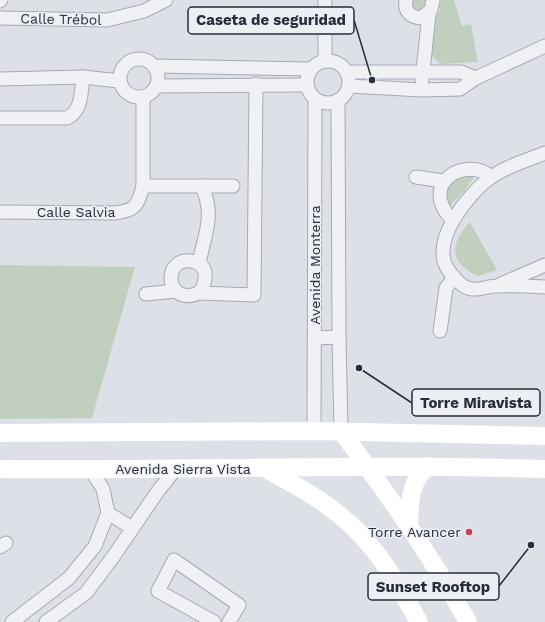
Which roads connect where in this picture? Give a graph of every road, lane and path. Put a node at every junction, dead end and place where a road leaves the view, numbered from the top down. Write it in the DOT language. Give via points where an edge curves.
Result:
graph roads {
  1 [pos="166,0"];
  2 [pos="325,0"];
  3 [pos="406,0"];
  4 [pos="432,0"];
  5 [pos="429,14"];
  6 [pos="0,18"];
  7 [pos="545,46"];
  8 [pos="325,61"];
  9 [pos="155,66"];
  10 [pos="311,69"];
  11 [pos="347,72"];
  12 [pos="423,72"];
  13 [pos="83,77"];
  14 [pos="476,78"];
  15 [pos="0,79"];
  16 [pos="120,82"];
  17 [pos="256,84"];
  18 [pos="307,85"];
  19 [pos="157,86"];
  20 [pos="349,86"];
  21 [pos="422,90"];
  22 [pos="143,98"];
  23 [pos="316,99"];
  24 [pos="338,100"];
  25 [pos="0,118"];
  26 [pos="545,153"];
  27 [pos="416,176"];
  28 [pos="491,177"];
  29 [pos="443,181"];
  30 [pos="143,186"];
  31 [pos="202,186"];
  32 [pos="233,186"];
  33 [pos="0,212"];
  34 [pos="453,221"];
  35 [pos="199,263"];
  36 [pos="545,265"];
  37 [pos="454,277"];
  38 [pos="497,286"];
  39 [pos="545,287"];
  40 [pos="176,291"];
  41 [pos="199,293"];
  42 [pos="146,294"];
  43 [pos="440,331"];
  44 [pos="338,337"];
  45 [pos="315,338"];
  46 [pos="314,431"];
  47 [pos="341,431"];
  48 [pos="0,434"];
  49 [pos="545,436"];
  50 [pos="522,437"];
  51 [pos="545,444"];
  52 [pos="367,466"];
  53 [pos="428,466"];
  54 [pos="263,468"];
  55 [pos="0,469"];
  56 [pos="90,469"];
  57 [pos="545,469"];
  58 [pos="175,470"];
  59 [pos="108,512"];
  60 [pos="132,528"];
  61 [pos="409,528"];
  62 [pos="12,622"];
  63 [pos="46,622"];
  64 [pos="214,622"];
  65 [pos="229,622"];
  66 [pos="420,622"];
  67 [pos="468,622"];
  1 -- 6 [label="street, Calle Trébol" via="144,10 107,20"];
  2 -- 8 [label="street"];
  3 -- 5 [label="street" via="406,10 412,16 421,18"];
  4 -- 5 [label="street" via="433,6"];
  5 -- 12 [label="street"];
  7 -- 14 [label="street"];
  8 -- 10 [label="street"];
  8 -- 11 [label="street" via="338,63"];
  9 -- 10 [label="street"];
  9 -- 16 [label="street" via="144,59 130,61 121,69"];
  9 -- 19 [label="street" via="158,72"];
  10 -- 18 [label="street"];
  11 -- 12 [label="street"];
  11 -- 20 [label="street"];
  12 -- 14 [label="street" via="461,72"];
  12 -- 21 [label="street"];
  13 -- 15 [label="street"];
  13 -- 16 [label="street"];
  13 -- 25 [label="street" via="75,115 67,118"];
  14 -- 21 [label="street" via="460,89"];
  16 -- 22 [label="street" via="125,92"];
  17 -- 18 [label="street"];
  17 -- 19 [label="street"];
  17 -- 41 [label="street" via="254,295"];
  18 -- 23 [label="street"];
  19 -- 22 [label="street"];
  20 -- 21 [label="street"];
  20 -- 24 [label="street"];
  22 -- 30 [label="street, Calle Salvia"];
  23 -- 24 [label="street" via="326,103"];
  23 -- 45 [label="street, Avenida Monterra"];
  24 -- 44 [label="street, Avenida Monterra"];
  26 -- 28 [label="street"];
  27 -- 29 [label="street"];
  28 -- 29 [label="street" via="479,170 460,171"];
  28 -- 34 [label="street" via="467,200"];
  29 -- 34 [label="street" via="440,199 443,209"];
  30 -- 31 [label="street"];
  30 -- 33 [label="street, Calle Salvia" via="134,208 126,212"];
  31 -- 32 [label="street"];
  31 -- 35 [label="street" via="208,200 210,216"];
  34 -- 37 [label="street" via="445,238 443,251 444,263"];
  35 -- 40 [label="street" via="188,260 178,264 171,273 171,284"];
  35 -- 41 [label="street" via="206,278"];
  36 -- 38 [label="street"];
  37 -- 38 [label="street" via="471,289"];
  37 -- 43 [label="street" via="446,288"];
  38 -- 39 [label="street"];
  40 -- 41 [label="street" via="191,296"];
  40 -- 42 [label="street"];
  44 -- 45 [label="street"];
  44 -- 47 [label="street, Avenida Monterra"];
  45 -- 46 [label="street, Avenida Monterra"];
  46 -- 47 [label="main road"];
  46 -- 48 [label="main road"];
  47 -- 50 [label="main road"];
  47 -- 52 [label="main road"];
  49 -- 50 [label="main road"];
  50 -- 51 [label="main road" via="532,444"];
  52 -- 53 [label="main road, Avenida Sierra Vista"];
  52 -- 54 [label="main road, Avenida Sierra Vista"];
  52 -- 61 [label="main road"];
  53 -- 57 [label="main road, Avenida Sierra Vista"];
  53 -- 61 [label="main road" via="420,473 412,488"];
  54 -- 58 [label="main road, Avenida Sierra Vista"];
  54 -- 66 [label="main road" via="313,496 358,531 390,571"];
  55 -- 56 [label="main road, Avenida Sierra Vista"];
  56 -- 58 [label="main road, Avenida Sierra Vista"];
  56 -- 59 [label="street" via="103,490"];
  58 -- 60 [label="street"];
  59 -- 60 [label="street"];
  59 -- 62 [label="street" via="95,546 69,578"];
  60 -- 63 [label="street" via="86,592"];
  61 -- 67 [label="main road" via="447,584"];
  64 -- 65 [label="street" via="158,591 174,560 239,605"];
}
